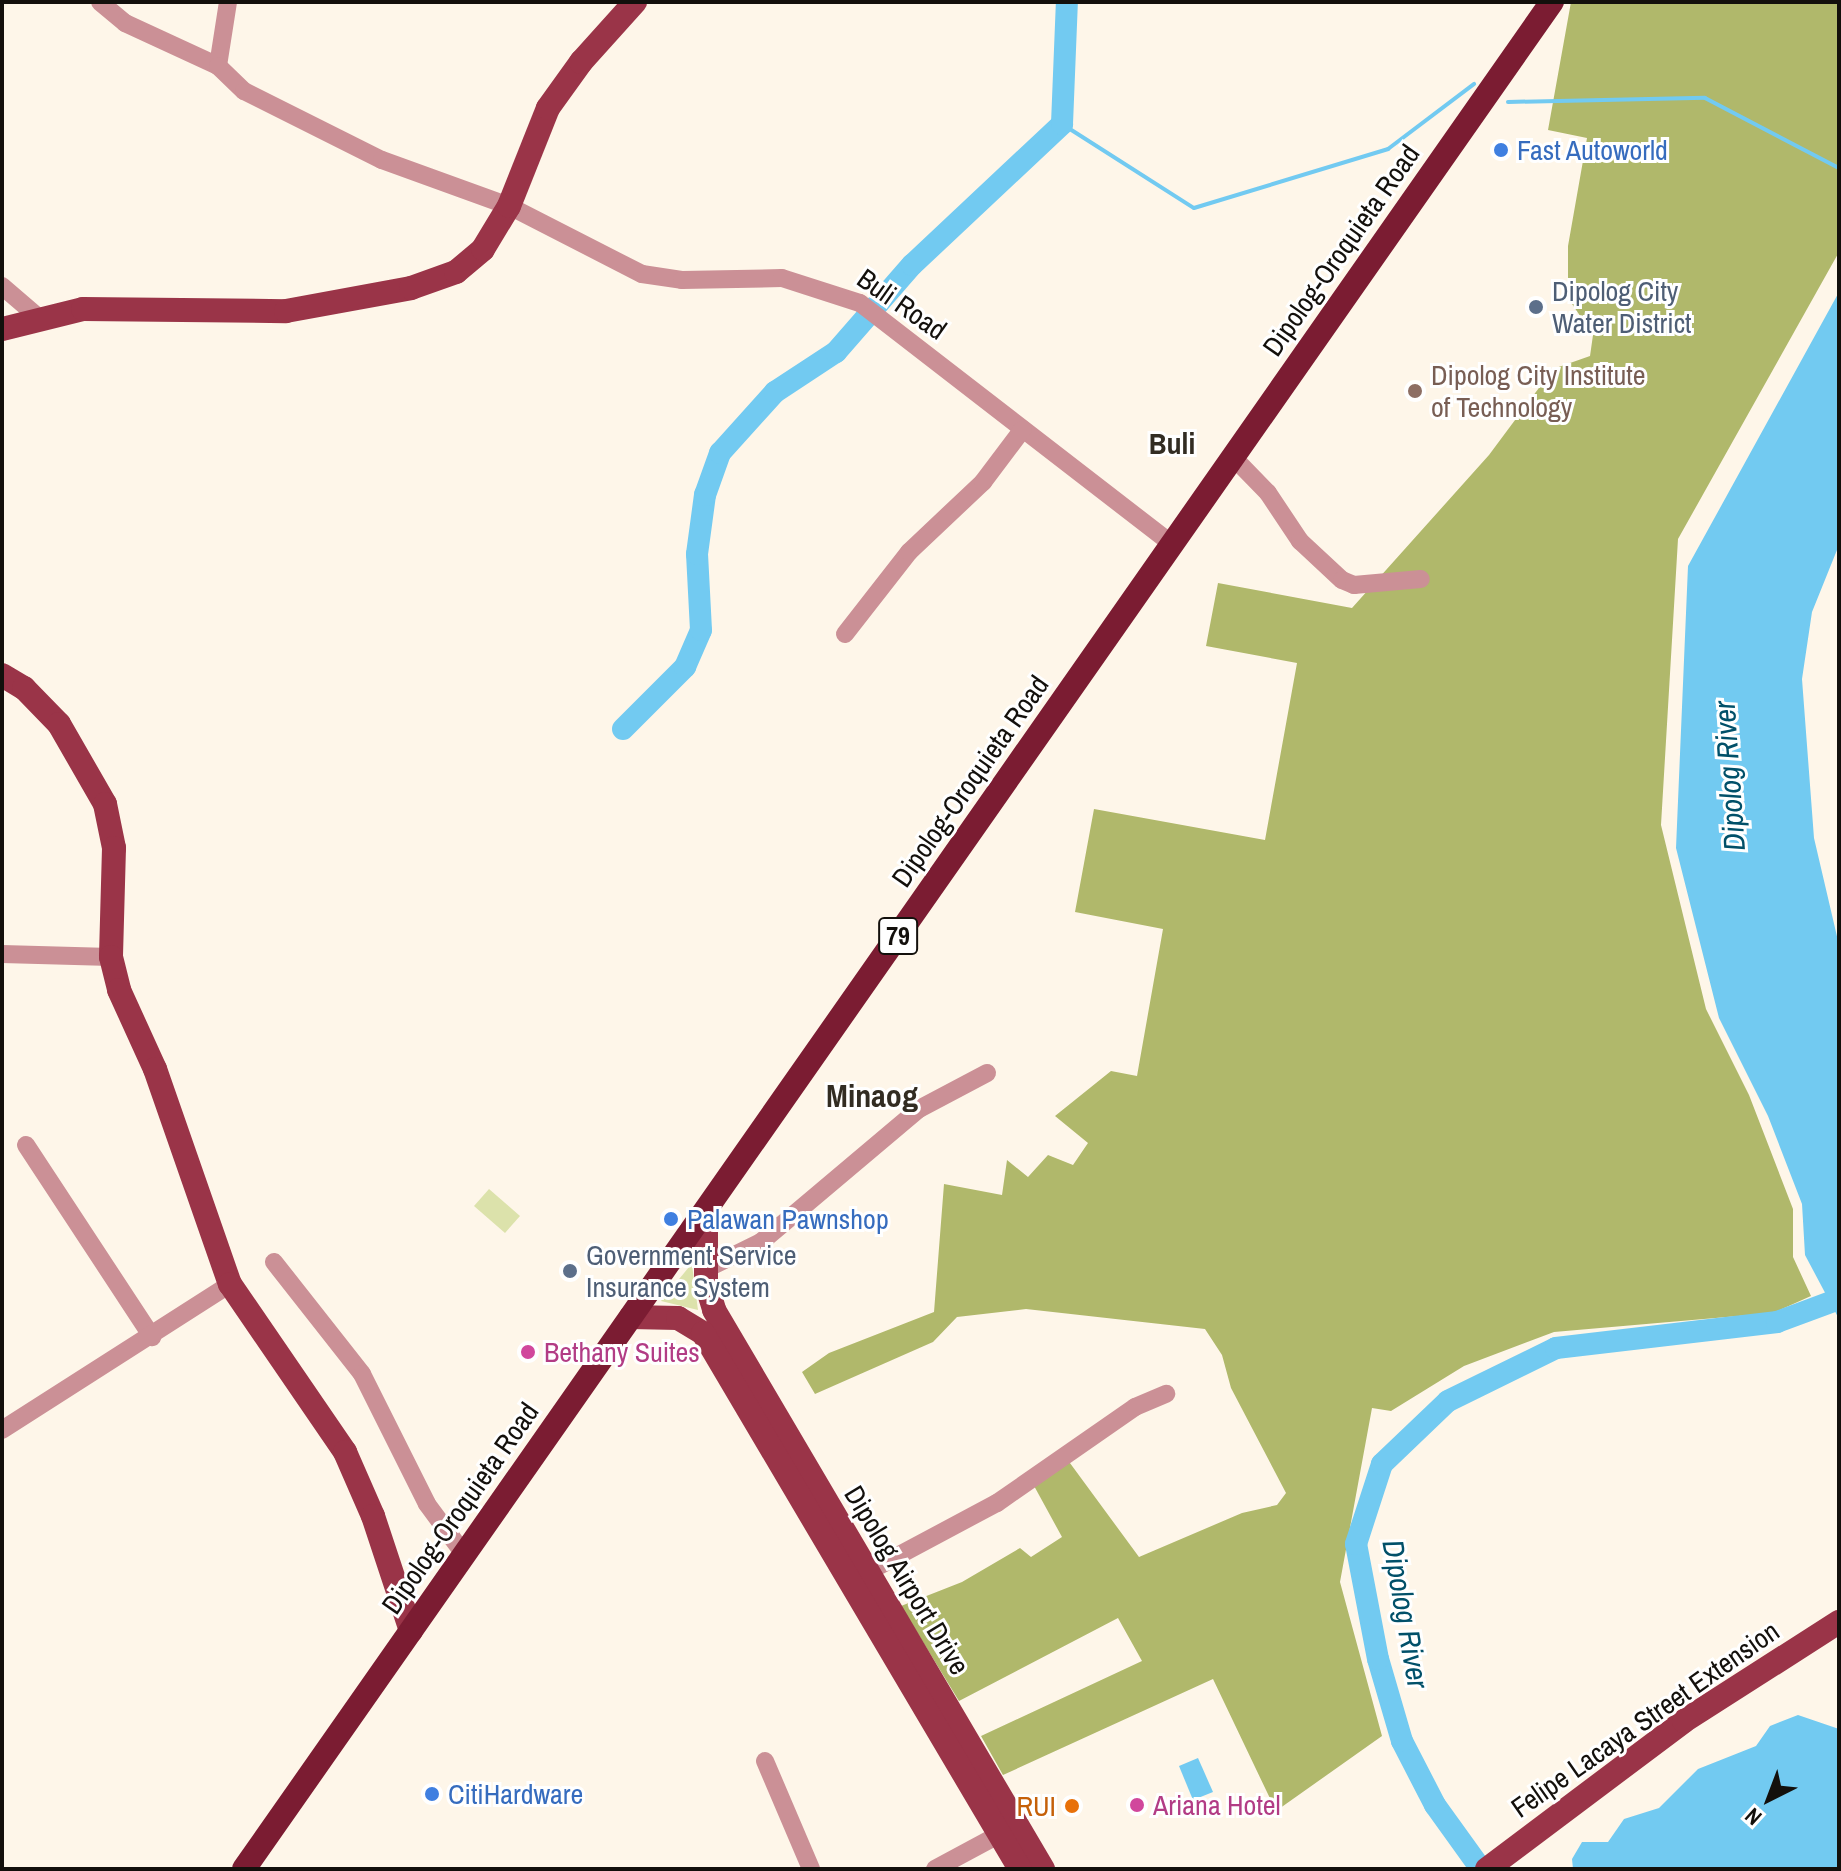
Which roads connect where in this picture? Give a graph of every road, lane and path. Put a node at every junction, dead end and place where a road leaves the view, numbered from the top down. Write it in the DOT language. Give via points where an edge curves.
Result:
graph roads {
  1 [pos="100,2"];
  2 [pos="228,2"];
  3 [pos="635,2"];
  4 [pos="1552,2"];
  5 [pos="218,66"];
  6 [pos="509,206"];
  7 [pos="2,286"];
  8 [pos="38,317"];
  9 [pos="2,329"];
  10 [pos="1023,429"];
  11 [pos="1233,457"];
  12 [pos="1172,544"];
  13 [pos="1421,579"];
  14 [pos="845,634"];
  15 [pos="2,675"];
  16 [pos="2,954"];
  17 [pos="111,957"];
  18 [pos="987,1073"];
  19 [pos="26,1145"];
  20 [pos="706,1211"];
  21 [pos="274,1262"];
  22 [pos="706,1269"];
  23 [pos="230,1284"];
  24 [pos="631,1317"];
  25 [pos="712,1327"];
  26 [pos="152,1337"];
  27 [pos="1166,1394"];
  28 [pos="2,1430"];
  29 [pos="464,1554"];
  30 [pos="859,1576"];
  31 [pos="1839,1622"];
  32 [pos="411,1631"];
  33 [pos="765,1761"];
  34 [pos="1008,1830"];
  35 [pos="1489,1867"];
  36 [pos="244,1869"];
  37 [pos="811,1869"];
  38 [pos="935,1869"];
  39 [pos="1020,1869"];
  40 [pos="1043,1869"];
  1 -- 5 [label="street, Buli Road" via="125,23"];
  2 -- 5 [label="street"];
  3 -- 6 [label="main road" via="548,108"];
  4 -- 11 [label="highway, Dipolog-Oroquieta Road / 79"];
  5 -- 6 [label="street, Buli Road" via="244,91 382,160"];
  6 -- 8 [label="main road" via="471,262 440,281 411,288 286,311 103,308"];
  6 -- 10 [label="street, Buli Road" via="642,274 682,280 782,278 860,303"];
  7 -- 8 [label="street"];
  8 -- 9 [label="main road"];
  10 -- 12 [label="street, Buli Road"];
  10 -- 14 [label="street" via="983,482 909,552"];
  11 -- 12 [label="highway, Dipolog-Oroquieta Road / 79"];
  11 -- 13 [label="street" via="1282,511 1300,541 1342,580 1354,585"];
  12 -- 20 [label="highway, Dipolog-Oroquieta Road / 79"];
  15 -- 17 [label="main road" via="24,688 59,724 105,804 114,848"];
  16 -- 17 [label="street"];
  17 -- 23 [label="main road"];
  18 -- 22 [label="street" via="919,1109 761,1242"];
  19 -- 26 [label="street"];
  20 -- 22 [label="main road, Dipolog Airport Drive"];
  20 -- 24 [label="highway, Dipolog-Oroquieta Road / 79"];
  21 -- 29 [label="street" via="349,1355 431,1511"];
  22 -- 25 [label="main road, Dipolog Airport Drive"];
  23 -- 26 [label="street"];
  23 -- 32 [label="main road" via="345,1452 368,1502"];
  24 -- 25 [label="main road" via="678,1318"];
  24 -- 29 [label="highway, Dipolog-Oroquieta Road / 79"];
  25 -- 30 [label="main road, Dipolog Airport Drive"];
  26 -- 28 [label="street"];
  27 -- 30 [label="street" via="1135,1407 997,1503"];
  29 -- 32 [label="highway, Dipolog-Oroquieta Road / 79"];
  30 -- 34 [label="main road, Dipolog Airport Drive"];
  31 -- 35 [label="main road, Felipe Lacaya Street Extension" via="1684,1721"];
  32 -- 36 [label="highway, Dipolog-Oroquieta Road / 79"];
  33 -- 37 [label="street"];
  34 -- 38 [label="street"];
  34 -- 39 [label="main road, Dipolog Airport Drive"];
  34 -- 40 [label="main road, Dipolog Airport Drive"];
}
